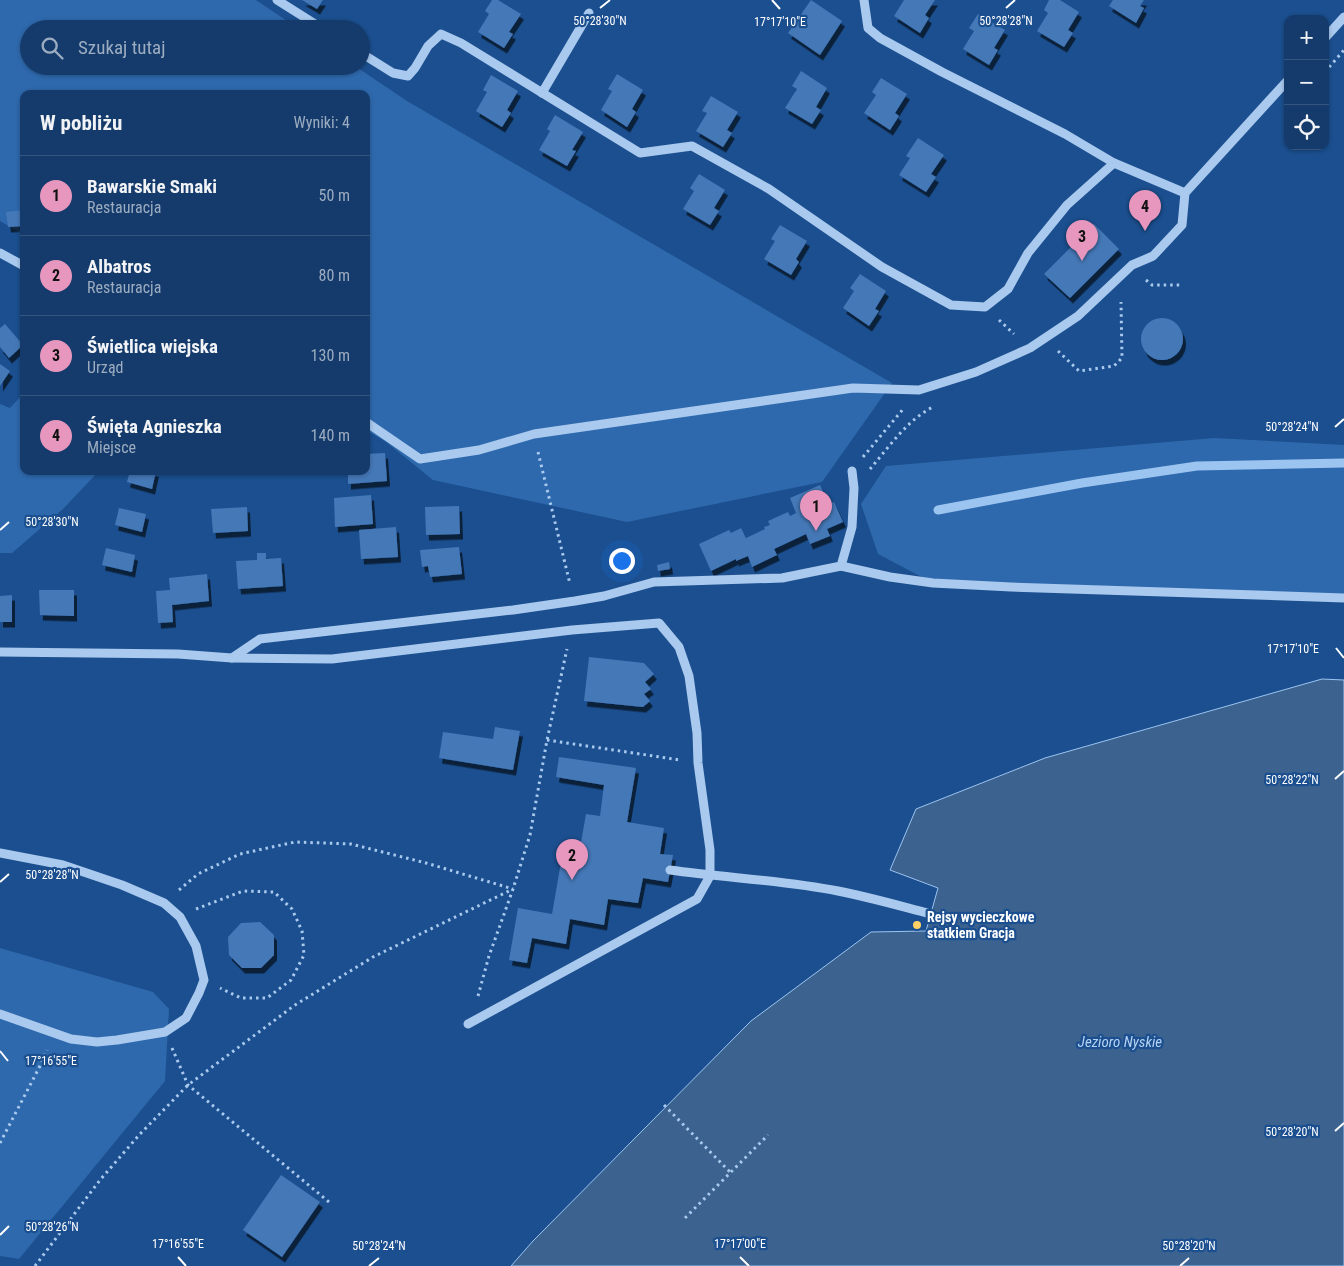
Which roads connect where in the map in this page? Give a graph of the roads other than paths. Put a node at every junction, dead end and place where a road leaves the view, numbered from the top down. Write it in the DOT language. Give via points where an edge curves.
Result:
graph roads {
  1 [pos="277,0"];
  2 [pos="864,0"];
  3 [pos="589,13"];
  4 [pos="1344,18"];
  5 [pos="309,20"];
  6 [pos="1329,34"];
  7 [pos="370,59"];
  8 [pos="1284,84"];
  9 [pos="542,93"];
  10 [pos="1114,163"];
  11 [pos="1185,193"];
  12 [pos="0,253"];
  13 [pos="20,264"];
  14 [pos="370,425"];
  15 [pos="852,471"];
  16 [pos="841,566"];
  17 [pos="1344,598"];
  18 [pos="0,652"];
  19 [pos="232,658"];
  20 [pos="0,853"];
  21 [pos="670,870"];
  22 [pos="710,876"];
  23 [pos="931,914"];
  24 [pos="0,1014"];
  25 [pos="468,1024"];
  1 -- 5 [label="street"];
  2 -- 10 [label="street" via="868,28 880,38"];
  3 -- 9 [label="street"];
  4 -- 6 [label="street"];
  7 -- 9 [label="street" via="393,73 408,76 428,46 441,34"];
  8 -- 11 [label="street"];
  9 -- 10 [label="street" via="640,152 692,146 769,189 890,272 951,304 985,307 1008,289 1028,253 1067,205"];
  10 -- 11 [label="street"];
  11 -- 14 [label="street" via="1182,225 1152,256 1132,265 1078,316 1030,348 976,372 919,390 853,388 534,434 479,450 420,460"];
  12 -- 13 [label="street"];
  15 -- 16 [label="street" via="852,526"];
  16 -- 17 [label="street" via="933,583"];
  16 -- 19 [label="street" via="782,578 654,582 604,596 513,610 260,639"];
  18 -- 19 [label="street" via="178,654"];
  19 -- 22 [label="street" via="332,659 572,630 659,623 679,647 689,676 710,850"];
  20 -- 24 [label="street" via="63,865 164,903 180,917 196,946 204,980 186,1018 165,1032 117,1040 70,1039"];
  21 -- 22 [label="street"];
  22 -- 23 [label="street" via="758,879 838,891"];
  22 -- 25 [label="street" via="697,899"];
}
